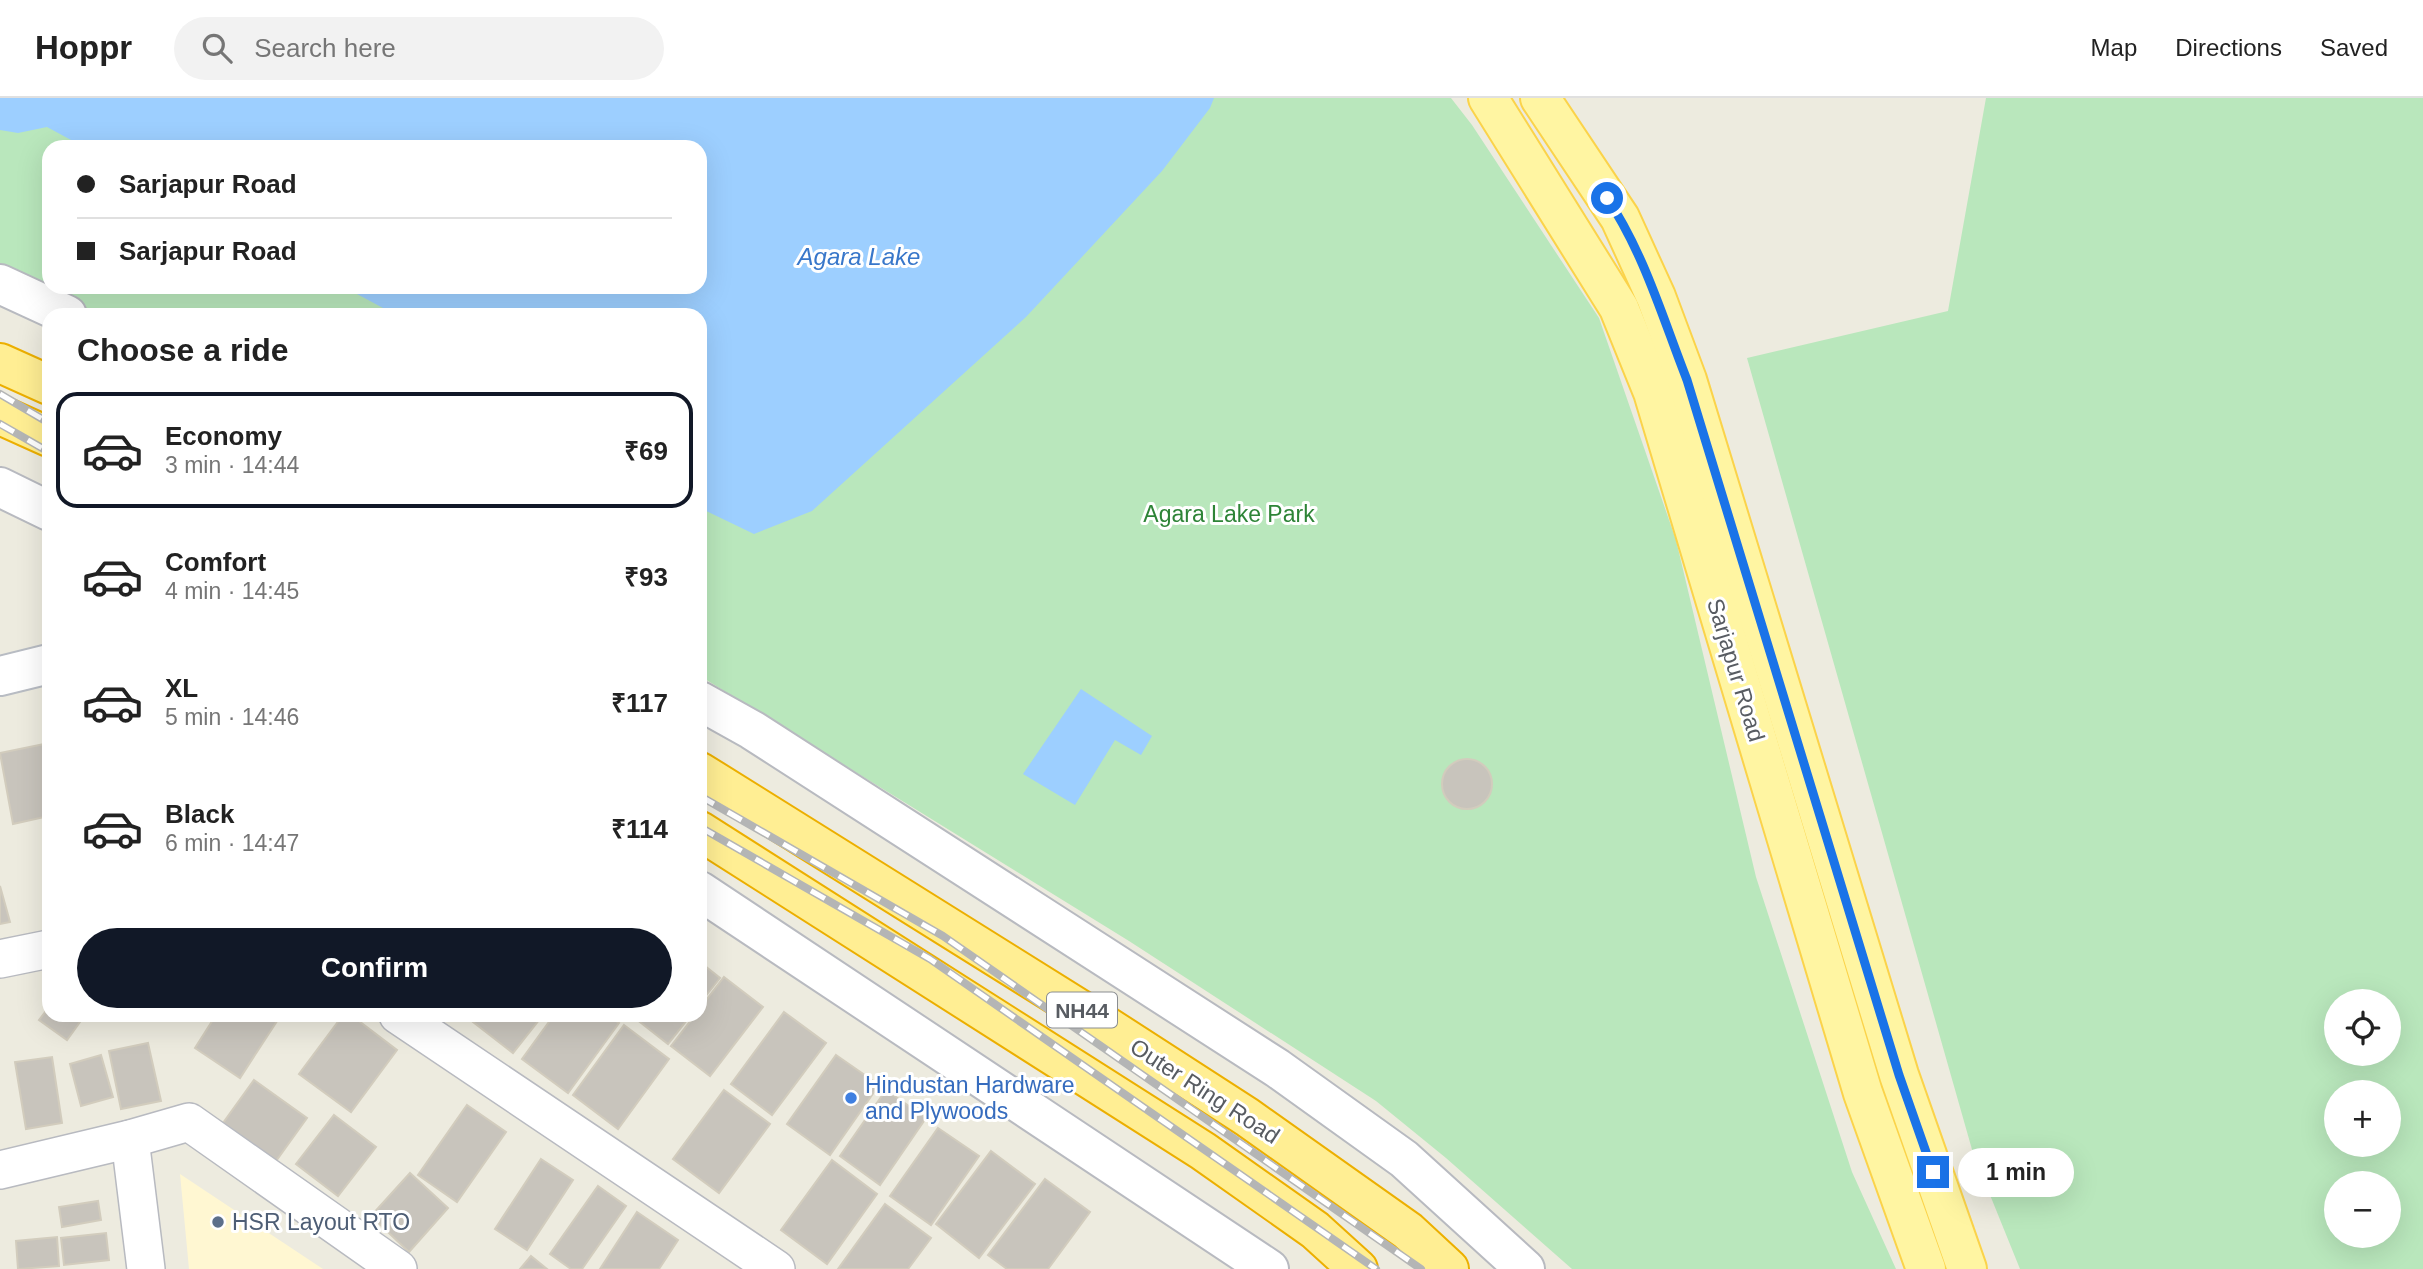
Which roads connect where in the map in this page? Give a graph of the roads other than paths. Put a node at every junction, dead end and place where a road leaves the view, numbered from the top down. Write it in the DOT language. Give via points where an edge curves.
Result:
graph roads {
  1 [pos="1488,98"];
  2 [pos="1541,98"];
  3 [pos="0,284"];
  4 [pos="51,308"];
  5 [pos="0,363"];
  6 [pos="42,382"];
  7 [pos="0,415"];
  8 [pos="42,434"];
  9 [pos="0,487"];
  10 [pos="42,508"];
  11 [pos="42,666"];
  12 [pos="0,676"];
  13 [pos="707,705"];
  14 [pos="707,776"];
  15 [pos="707,835"];
  16 [pos="707,896"];
  17 [pos="42,950"];
  18 [pos="0,959"];
  19 [pos="411,1022"];
  20 [pos="130,1139"];
  21 [pos="0,1170"];
  22 [pos="146,1269"];
  23 [pos="398,1269"];
  24 [pos="776,1269"];
  25 [pos="1268,1269"];
  26 [pos="1358,1269"];
  27 [pos="1449,1269"];
  28 [pos="1525,1269"];
  29 [pos="1926,1269"];
  30 [pos="1967,1269"];
  1 -- 29 [label="main road, Sarjapur Road" via="1619,308 1653,392 1863,1093"];
  2 -- 30 [label="main road, Sarjapur Road" via="1620,218 1687,380 1899,1075"];
  3 -- 4 [label="street"];
  5 -- 6 [label="highway"];
  7 -- 8 [label="highway"];
  9 -- 10 [label="street"];
  11 -- 12 [label="street"];
  13 -- 28 [label="street" via="1277,1068 1405,1159"];
  14 -- 27 [label="highway, Outer Ring Road / NH44" via="1247,1117 1408,1231"];
  15 -- 26 [label="highway, NH44" via="1203,1151 1315,1230"];
  16 -- 25 [label="street"];
  17 -- 18 [label="street"];
  19 -- 24 [label="street"];
  20 -- 21 [label="street"];
  20 -- 22 [label="street"];
  20 -- 23 [label="street" via="189,1122"];
}
